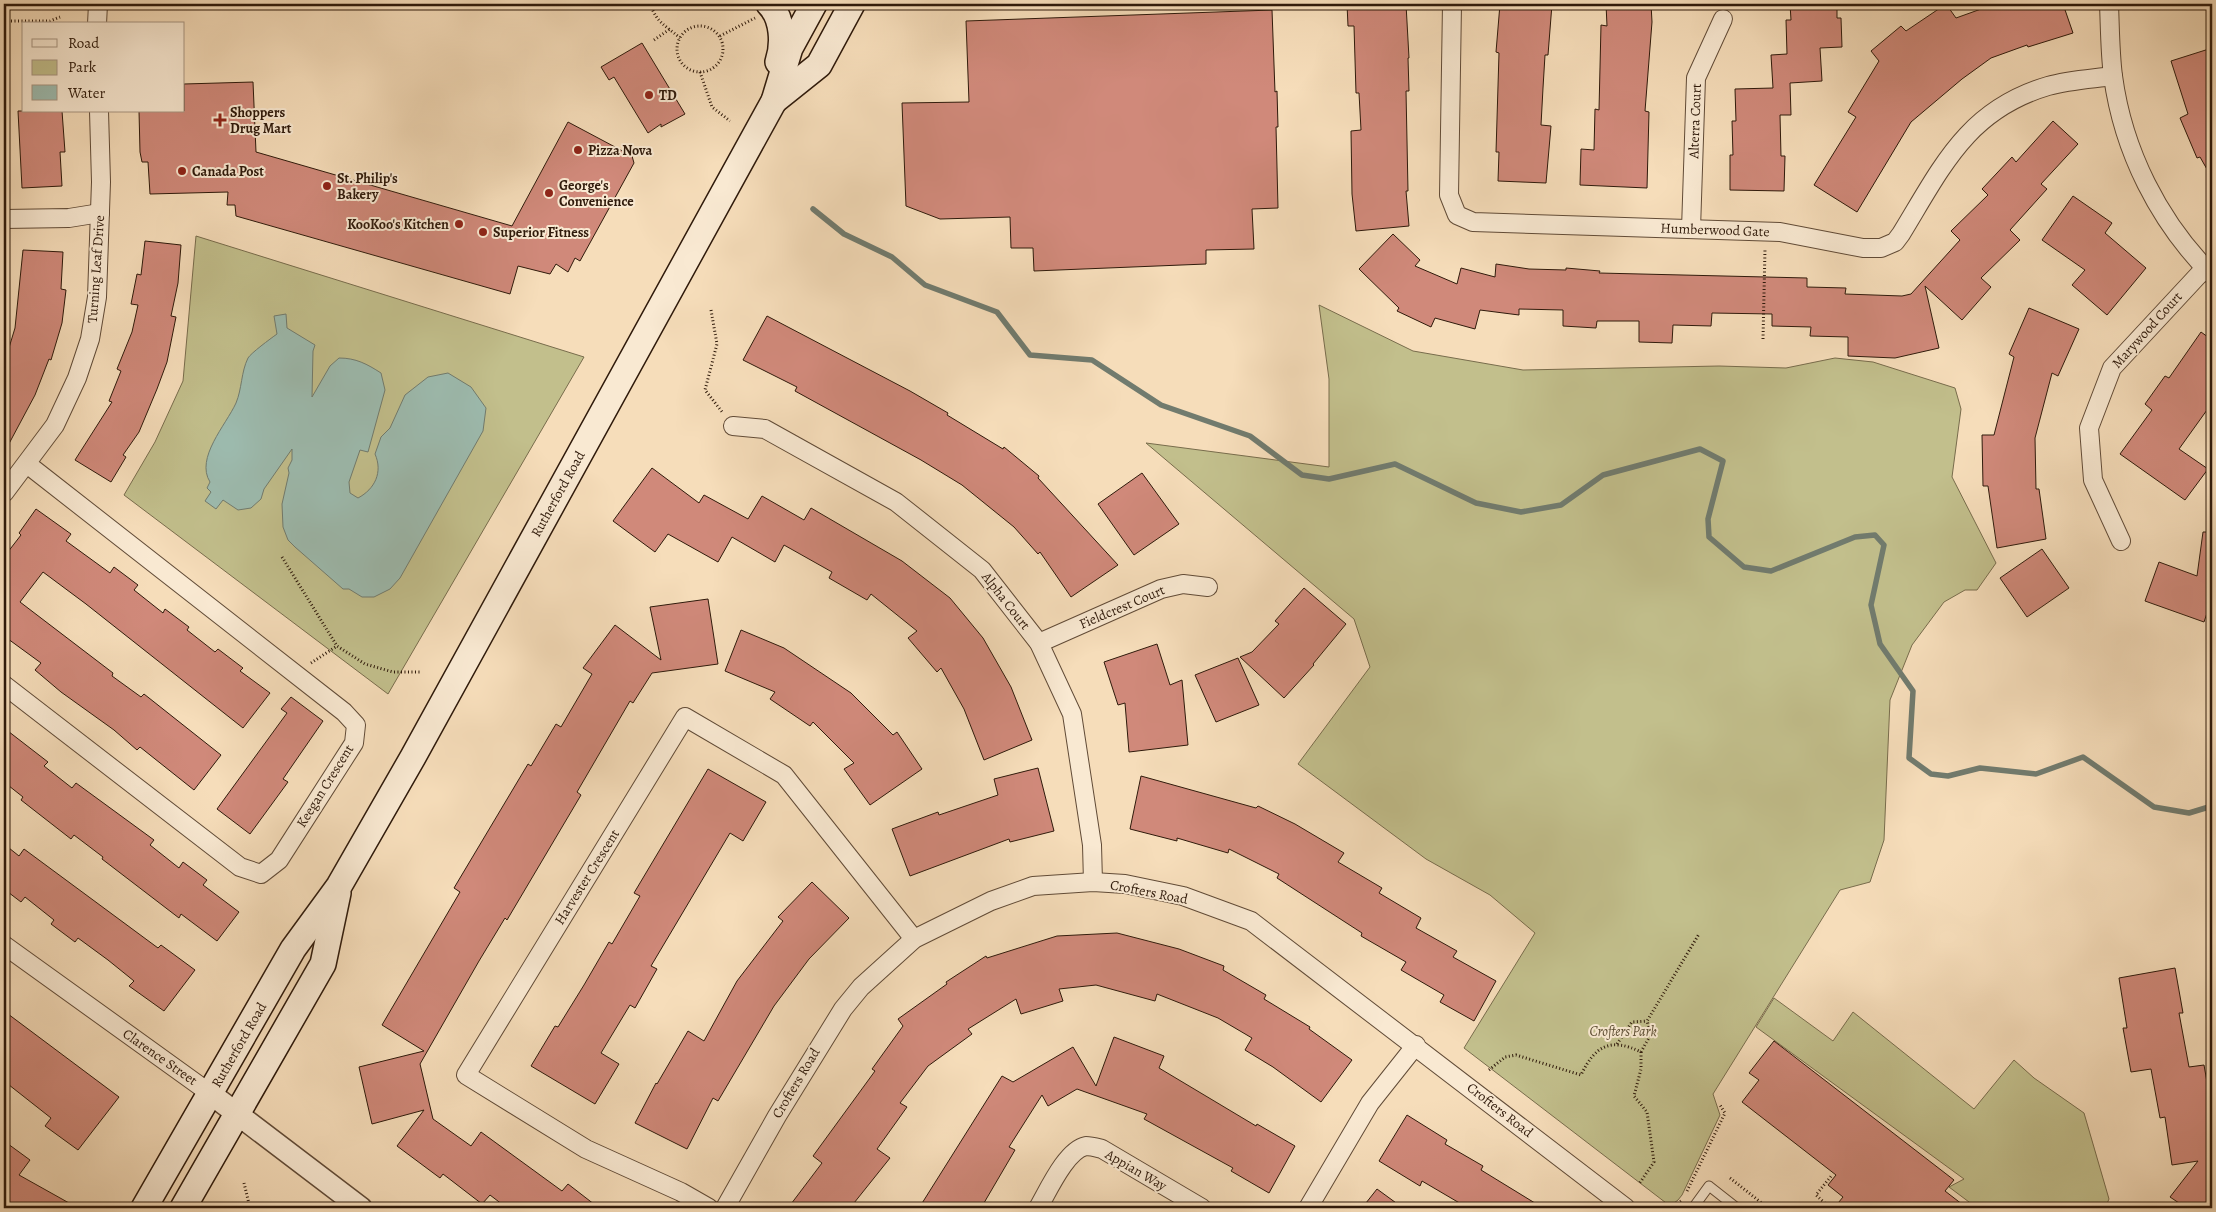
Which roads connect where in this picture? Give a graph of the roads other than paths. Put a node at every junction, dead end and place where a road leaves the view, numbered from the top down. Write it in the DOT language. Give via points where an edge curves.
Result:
graph roads {
  1 [pos="98,4"];
  2 [pos="814,4"];
  3 [pos="852,4"];
  4 [pos="1452,4"];
  5 [pos="2109,4"];
  6 [pos="762,11"];
  7 [pos="1723,19"];
  8 [pos="97,22"];
  9 [pos="2113,76"];
  10 [pos="774,101"];
  11 [pos="99,112"];
  12 [pos="757,132"];
  13 [pos="100,213"];
  14 [pos="4,218"];
  15 [pos="1691,229"];
  16 [pos="2208,272"];
  17 [pos="733,426"];
  18 [pos="26,464"];
  19 [pos="4,493"];
  20 [pos="2120,541"];
  21 [pos="1208,587"];
  22 [pos="1039,643"];
  23 [pos="4,685"];
  24 [pos="1093,882"];
  25 [pos="339,886"];
  26 [pos="914,939"];
  27 [pos="4,945"];
  28 [pos="1416,1045"];
  29 [pos="211,1094"];
  30 [pos="237,1113"];
  31 [pos="144,1208"];
  32 [pos="183,1208"];
  33 [pos="360,1208"];
  34 [pos="709,1208"];
  35 [pos="725,1208"];
  36 [pos="1038,1208"];
  37 [pos="1202,1208"];
  38 [pos="1308,1208"];
  39 [pos="1626,1208"];
  40 [pos="1693,1208"];
  41 [pos="1737,1208"];
  1 -- 8 [label="street"];
  2 -- 10 [label="main road, Rutherford Road" via="790,48"];
  3 -- 10 [label="main road, Rutherford Road" via="819,65"];
  4 -- 15 [label="street, Humberwood Gate" via="1449,195 1457,215 1473,222"];
  5 -- 9 [label="street"];
  6 -- 12 [label="main road" via="773,8 780,26 782,52"];
  7 -- 15 [label="street, Alterra Court" via="1696,78"];
  9 -- 15 [label="street, Humberwood Gate" via="2065,83 2028,93 1981,120 1948,156 1895,242 1881,248 1864,248 1780,232"];
  9 -- 16 [label="street" via="2125,129 2143,176 2174,230"];
  10 -- 12 [label="main road, Rutherford Road"];
  11 -- 13 [label="street, Turning Leaf Drive"];
  12 -- 25 [label="main road, Rutherford Road" via="428,731"];
  13 -- 14 [label="street" via="69,218"];
  13 -- 18 [label="street, Turning Leaf Drive" via="97,297 90,340 63,410"];
  16 -- 20 [label="street, Marywood Court" via="2112,368 2089,428 2093,480"];
  17 -- 22 [label="street, Alpha Court" via="765,429 896,502 982,570"];
  18 -- 19 [label="street, Turning Leaf Drive"];
  18 -- 23 [label="street, Keegan Crescent" via="344,712 356,725 354,743 279,860 261,874 240,867"];
  21 -- 22 [label="street, Fieldcrest Court" via="1183,584 1161,589"];
  22 -- 24 [label="street, Alpha Court" via="1072,714 1092,845"];
  24 -- 26 [label="street, Crofters Road" via="1033,886 991,901"];
  24 -- 28 [label="street, Crofters Road" via="1125,884 1183,896 1251,920"];
  25 -- 29 [label="main road, Rutherford Road" via="292,949"];
  25 -- 30 [label="main road, Rutherford Road" via="323,964"];
  26 -- 34 [label="street, Harvester Crescent" via="784,775 685,717 466,1075 586,1149"];
  26 -- 35 [label="street, Crofters Road" via="861,987 843,1010 781,1108"];
  27 -- 29 [label="street, Clarence Street"];
  28 -- 38 [label="street" via="1370,1102"];
  28 -- 39 [label="street, Crofters Road"];
  29 -- 30 [label="street, Clarence Street"];
  29 -- 31 [label="main road, Rutherford Road"];
  30 -- 32 [label="main road, Rutherford Road"];
  30 -- 33 [label="street, Clarence Street"];
  36 -- 37 [label="street, Appian Way" via="1065,1162 1087,1146 1102,1149"];
  40 -- 41 [label="lane" via="1709,1186"];
}
